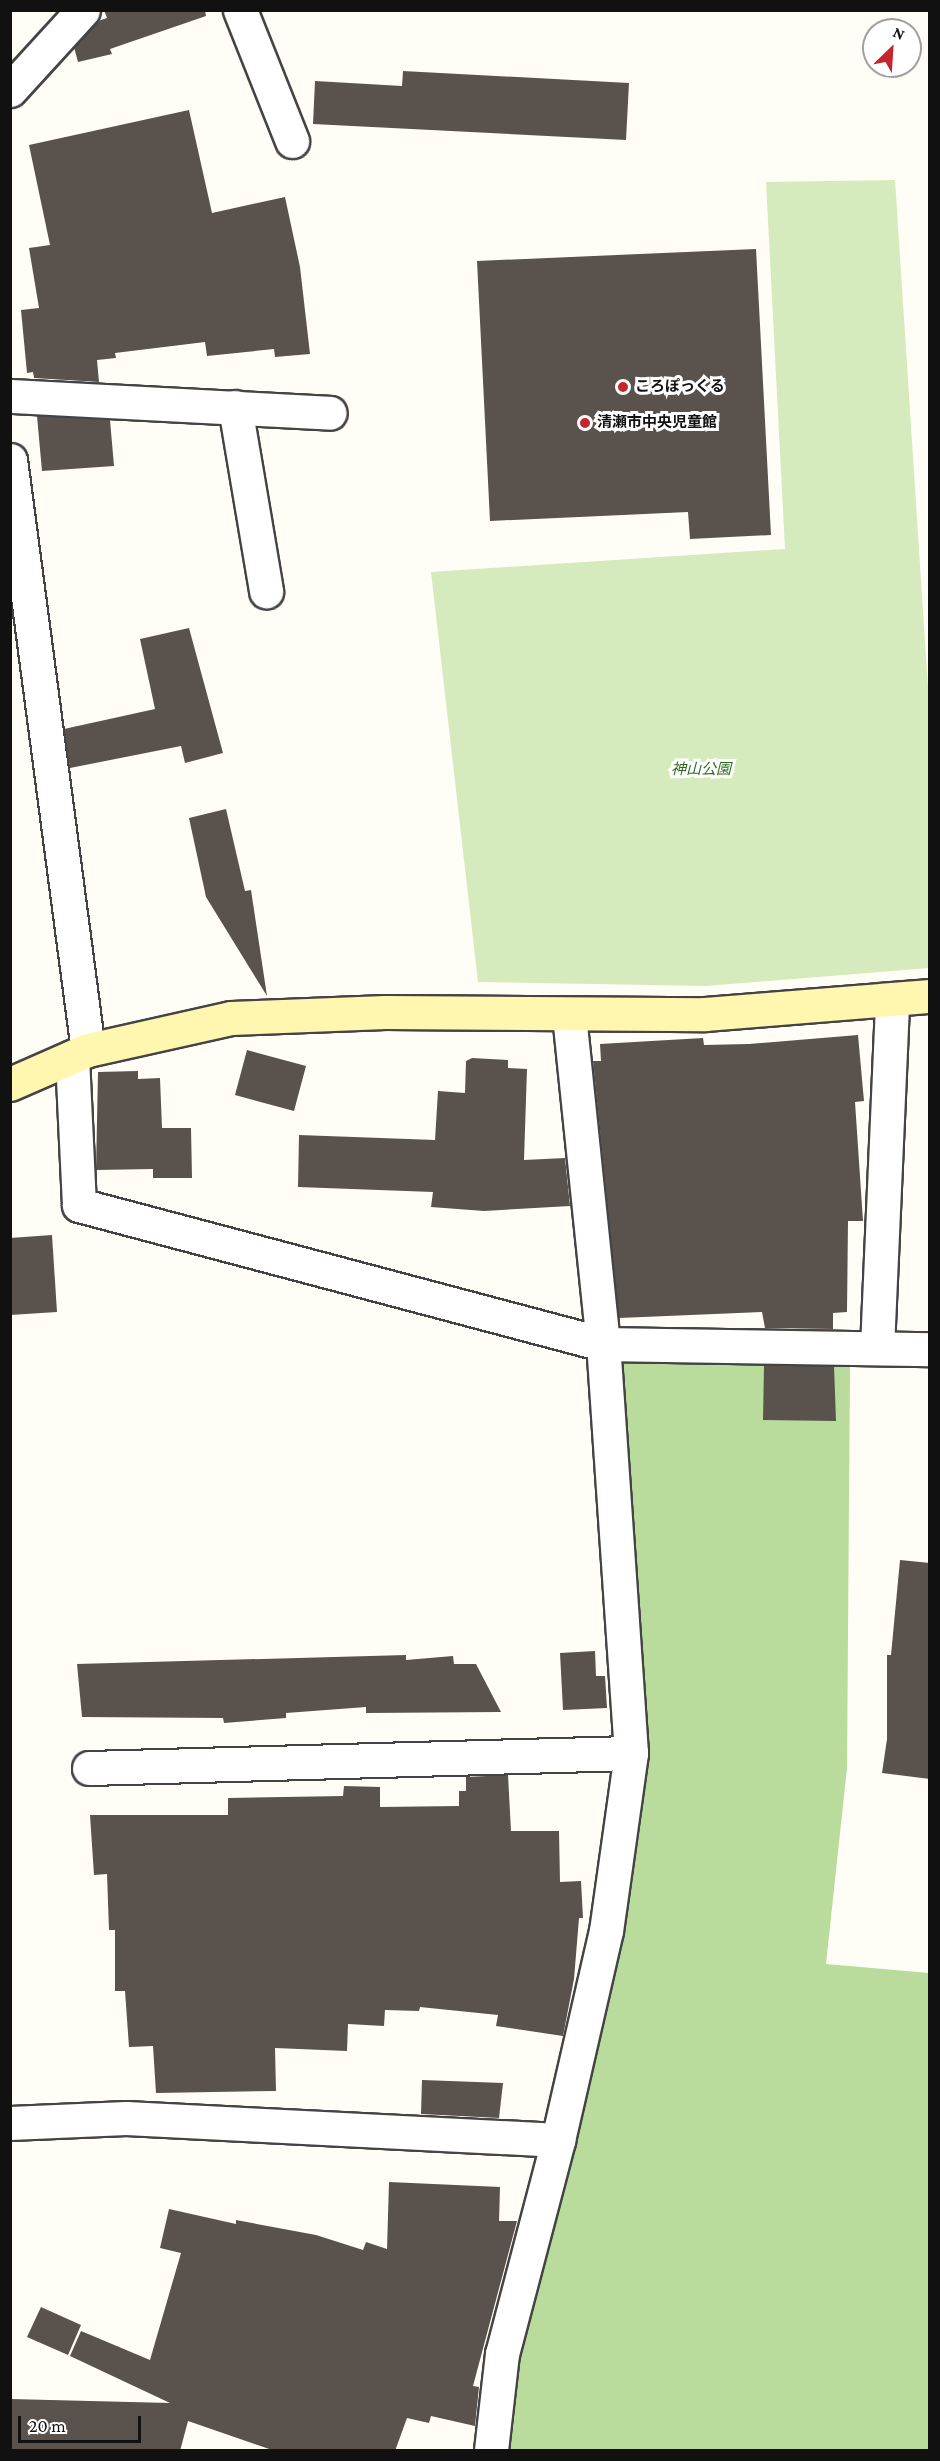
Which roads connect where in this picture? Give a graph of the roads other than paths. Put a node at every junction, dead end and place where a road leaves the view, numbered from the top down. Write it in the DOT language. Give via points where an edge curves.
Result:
graph roads {
  1 [pos="84,10"];
  2 [pos="240,10"];
  3 [pos="10,90"];
  4 [pos="291,141"];
  5 [pos="10,396"];
  6 [pos="235,407"];
  7 [pos="330,413"];
  8 [pos="10,460"];
  9 [pos="266,591"];
  10 [pos="930,996"];
  11 [pos="892,1000"];
  12 [pos="568,1015"];
  13 [pos="80,1053"];
  14 [pos="10,1084"];
  15 [pos="603,1344"];
  16 [pos="877,1348"];
  17 [pos="930,1349"];
  18 [pos="631,1753"];
  19 [pos="89,1768"];
  20 [pos="10,2123"];
  21 [pos="558,2140"];
  22 [pos="491,2451"];
  1 -- 3 [label="street"];
  2 -- 4 [label="street"];
  5 -- 6 [label="street"];
  6 -- 7 [label="street"];
  6 -- 9 [label="street"];
  8 -- 13 [label="street"];
  10 -- 11 [label="street"];
  11 -- 12 [label="street" via="705,1014"];
  11 -- 16 [label="street"];
  12 -- 13 [label="street" via="386,1012 231,1018"];
  12 -- 15 [label="street"];
  13 -- 14 [label="street"];
  13 -- 15 [label="street" via="79,1205"];
  15 -- 16 [label="street"];
  15 -- 18 [label="street"];
  16 -- 17 [label="street"];
  18 -- 19 [label="street"];
  18 -- 21 [label="street" via="606,1931"];
  20 -- 21 [label="street" via="126,2118"];
  21 -- 22 [label="street" via="502,2354"];
}
